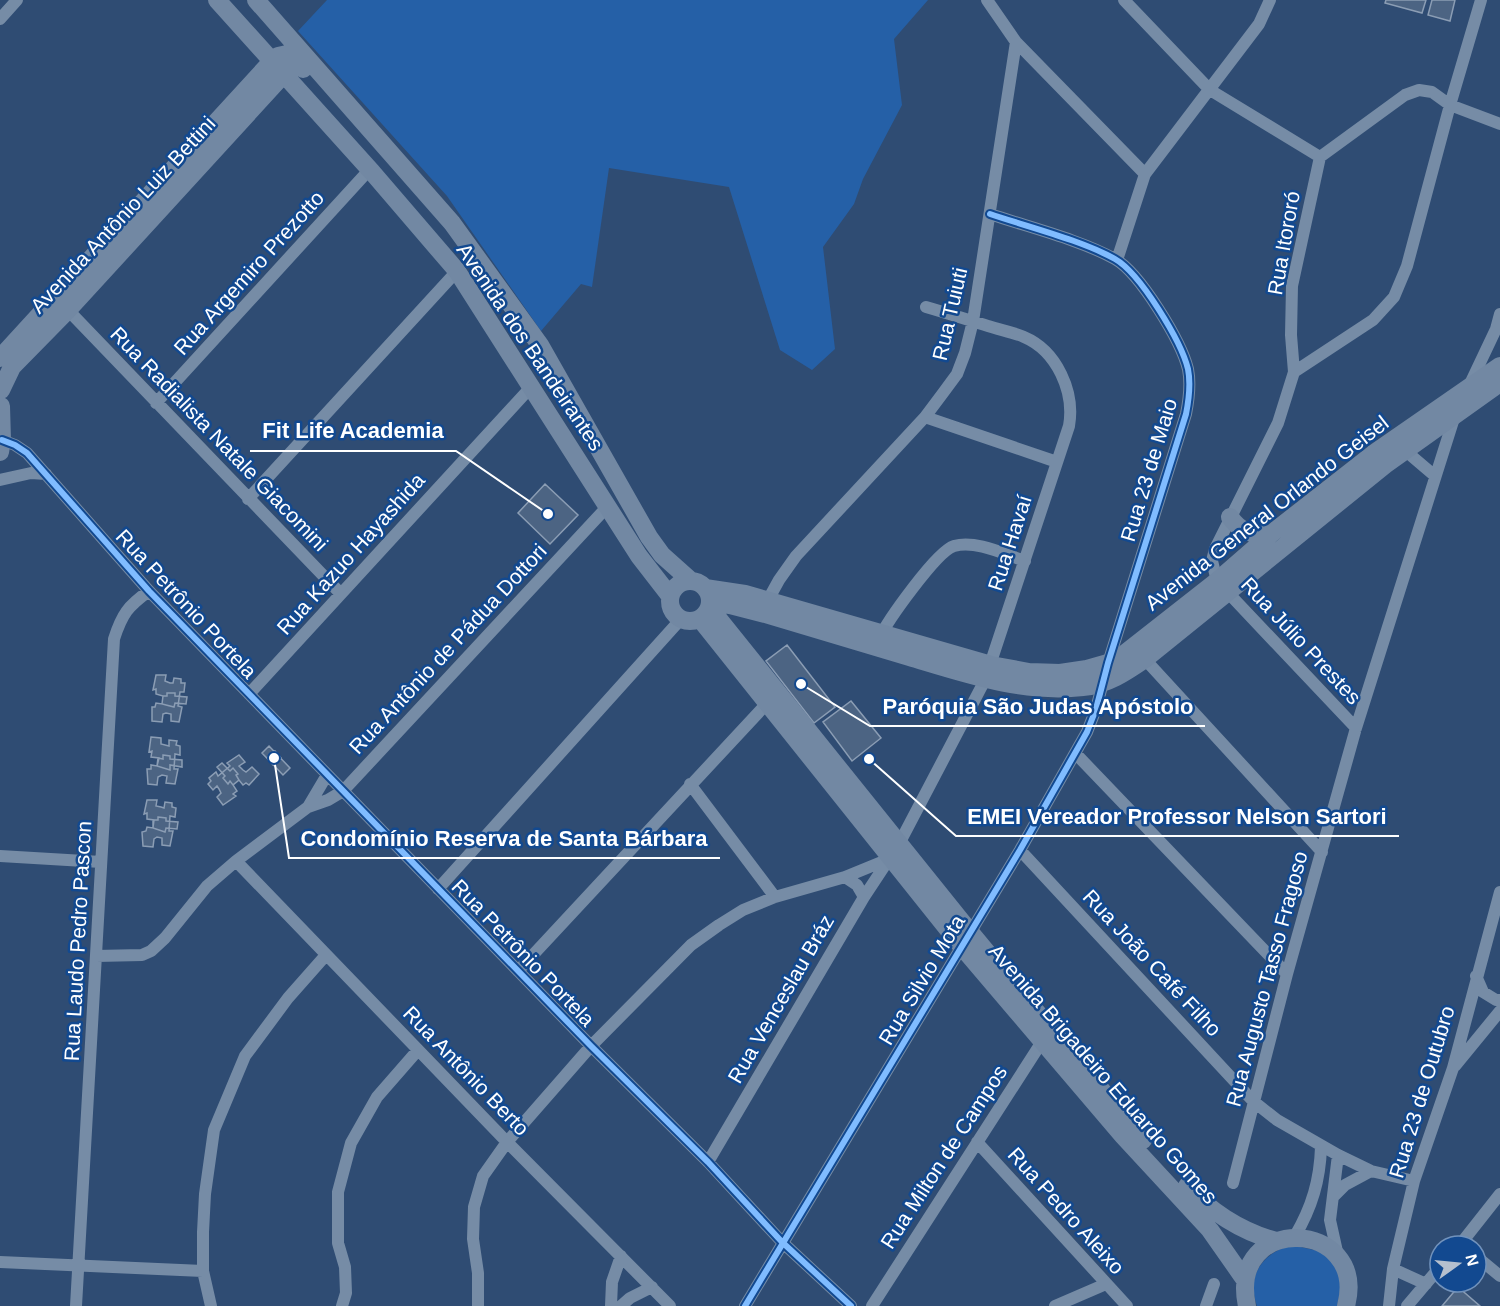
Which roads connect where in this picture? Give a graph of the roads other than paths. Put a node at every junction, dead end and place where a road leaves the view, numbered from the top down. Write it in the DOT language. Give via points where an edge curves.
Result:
graph roads {
  1 [pos="17,0"];
  2 [pos="217,0"];
  3 [pos="256,0"];
  4 [pos="987,0"];
  5 [pos="1124,0"];
  6 [pos="1270,0"];
  7 [pos="1480,0"];
  8 [pos="0,19"];
  9 [pos="1016,42"];
  10 [pos="278,67"];
  11 [pos="1210,90"];
  12 [pos="1450,105"];
  13 [pos="1500,124"];
  14 [pos="374,136"];
  15 [pos="1320,157"];
  16 [pos="370,169"];
  17 [pos="1145,174"];
  18 [pos="990,214"];
  19 [pos="1117,260"];
  20 [pos="457,272"];
  21 [pos="926,307"];
  22 [pos="68,310"];
  23 [pos="1500,314"];
  24 [pos="972,321"];
  25 [pos="1498,334"];
  26 [pos="0,358"];
  27 [pos="1500,366"];
  28 [pos="1294,372"];
  29 [pos="1500,383"];
  30 [pos="531,387"];
  31 [pos="0,389"];
  32 [pos="1467,389"];
  33 [pos="156,403"];
  34 [pos="0,406"];
  35 [pos="1455,415"];
  36 [pos="925,417"];
  37 [pos="1400,445"];
  38 [pos="1,446"];
  39 [pos="1057,462"];
  40 [pos="46,474"];
  41 [pos="1434,476"];
  42 [pos="0,480"];
  43 [pos="249,499"];
  44 [pos="608,506"];
  45 [pos="1230,517"];
  46 [pos="1271,534"];
  47 [pos="1025,561"];
  48 [pos="1223,587"];
  49 [pos="149,591"];
  50 [pos="341,594"];
  51 [pos="670,596"];
  52 [pos="703,599"];
  53 [pos="768,600"];
  54 [pos="681,619"];
  55 [pos="879,640"];
  56 [pos="1139,653"];
  57 [pos="1108,663"];
  58 [pos="988,673"];
  59 [pos="1104,683"];
  60 [pos="249,694"];
  61 [pos="772,698"];
  62 [pos="1356,728"];
  63 [pos="1076,754"];
  64 [pos="327,775"];
  65 [pos="690,784"];
  66 [pos="343,791"];
  67 [pos="308,807"];
  68 [pos="1020,850"];
  69 [pos="895,851"];
  70 [pos="1322,852"];
  71 [pos="0,856"];
  72 [pos="236,861"];
  73 [pos="101,862"];
  74 [pos="845,877"];
  75 [pos="438,889"];
  76 [pos="1500,892"];
  77 [pos="775,897"];
  78 [pos="864,897"];
  79 [pos="966,940"];
  80 [pos="326,955"];
  81 [pos="96,956"];
  82 [pos="518,971"];
  83 [pos="1287,974"];
  84 [pos="1476,976"];
  85 [pos="1500,1000"];
  86 [pos="1500,1011"];
  87 [pos="1046,1036"];
  88 [pos="591,1046"];
  89 [pos="418,1050"];
  90 [pos="1453,1068"];
  91 [pos="1253,1101"];
  92 [pos="977,1142"];
  93 [pos="507,1143"];
  94 [pos="1321,1147"];
  95 [pos="1338,1155"];
  96 [pos="708,1162"];
  97 [pos="1371,1171"];
  98 [pos="1414,1181"];
  99 [pos="1233,1183"];
  100 [pos="1500,1194"];
  101 [pos="1334,1196"];
  102 [pos="1469,1234"];
  103 [pos="1295,1236"];
  104 [pos="1275,1241"];
  105 [pos="782,1242"];
  106 [pos="621,1256"];
  107 [pos="1338,1256"];
  108 [pos="0,1262"];
  109 [pos="79,1265"];
  110 [pos="1488,1266"];
  111 [pos="1393,1269"];
  112 [pos="203,1270"];
  113 [pos="1500,1276"];
  114 [pos="1245,1280"];
  115 [pos="1428,1282"];
  116 [pos="1106,1284"];
  117 [pos="1214,1284"];
  118 [pos="1426,1284"];
  119 [pos="652,1287"];
  120 [pos="1347,1305"];
  121 [pos="76,1306"];
  122 [pos="211,1306"];
  123 [pos="342,1306"];
  124 [pos="478,1306"];
  125 [pos="611,1306"];
  126 [pos="621,1306"];
  127 [pos="670,1306"];
  128 [pos="745,1306"];
  129 [pos="851,1306"];
  130 [pos="872,1306"];
  131 [pos="1055,1306"];
  132 [pos="1127,1306"];
  133 [pos="1206,1306"];
  134 [pos="1247,1306"];
  135 [pos="1389,1306"];
  136 [pos="1407,1306"];
  1 -- 8 [label="street"];
  2 -- 10 [label="main road, Avenida dos Bandeirantes"];
  3 -- 14 [label="main road, Avenida dos Bandeirantes"];
  4 -- 9 [label="street"];
  5 -- 11 [label="street"];
  6 -- 11 [label="street" via="1259,24"];
  7 -- 12 [label="street"];
  9 -- 17 [label="street"];
  9 -- 18 [label="street, Rua Tuiuti"];
  10 -- 14 [label="main road" via="283,54 292,57 337,107"];
  10 -- 16 [label="main road, Avenida dos Bandeirantes"];
  10 -- 22 [label="main road, Avenida Antônio Luiz Bettini"];
  10 -- 26 [label="main road, Avenida Antônio Luiz Bettini"];
  11 -- 15 [label="street"];
  11 -- 17 [label="street"];
  12 -- 13 [label="street"];
  12 -- 15 [label="street" via="1432,92 1419,90 1404,95"];
  12 -- 28 [label="street" via="1407,267 1394,297 1373,320"];
  14 -- 52 [label="main road, Avenida dos Bandeirantes" via="452,223 540,345 649,537"];
  15 -- 28 [label="street, Rua Itororó" via="1292,286"];
  16 -- 20 [label="main road, Avenida dos Bandeirantes"];
  16 -- 33 [label="street, Rua Argemiro Prezotto"];
  17 -- 19 [label="street"];
  18 -- 19 [label="street, Rua 23 de Maio"];
  18 -- 24 [label="street, Rua Tuiuti"];
  19 -- 57 [label="street, Rua 23 de Maio" via="1139,282 1172,330 1188,370 1190,391"];
  20 -- 30 [label="main road, Avenida dos Bandeirantes"];
  20 -- 43 [label="street"];
  21 -- 24 [label="street, Rua Havaí"];
  22 -- 31 [label="main road, Avenida Antônio Luiz Bettini" via="12,367"];
  22 -- 33 [label="street, Rua Radialista Natale Giacomini"];
  23 -- 25 [label="street, Rua Augusto Tasso Fragoso"];
  24 -- 36 [label="street, Rua Tuiuti" via="957,374"];
  24 -- 39 [label="street, Rua Havaí" via="1040,346 1064,379 1072,411"];
  25 -- 32 [label="street, Rua Augusto Tasso Fragoso"];
  27 -- 32 [label="main road, Avenida General Orlando Geisel"];
  28 -- 45 [label="street, Rua Itororó" via="1278,423"];
  29 -- 35 [label="main road, Avenida General Orlando Geisel"];
  30 -- 44 [label="main road, Avenida dos Bandeirantes"];
  30 -- 50 [label="street, Rua Kazuo Hayashida"];
  31 -- 34 [label="main road"];
  32 -- 35 [label="street, Rua Augusto Tasso Fragoso"];
  32 -- 37 [label="main road, Avenida General Orlando Geisel"];
  33 -- 43 [label="street, Rua Radialista Natale Giacomini"];
  34 -- 38 [label="main road"];
  35 -- 37 [label="main road, Avenida General Orlando Geisel"];
  35 -- 41 [label="street, Rua Augusto Tasso Fragoso"];
  36 -- 39 [label="street"];
  36 -- 53 [label="street, Rua Tuiuti" via="796,556"];
  37 -- 41 [label="street"];
  37 -- 46 [label="main road, Avenida General Orlando Geisel"];
  37 -- 48 [label="main road, Avenida General Orlando Geisel"];
  38 -- 40 [label="street, Rua Petrônio Portela" via="15,445"];
  39 -- 47 [label="street, Rua Havaí"];
  40 -- 42 [label="street"];
  40 -- 49 [label="street, Rua Petrônio Portela"];
  41 -- 62 [label="street, Rua Augusto Tasso Fragoso"];
  43 -- 50 [label="street, Rua Radialista Natale Giacomini"];
  44 -- 51 [label="main road, Avenida dos Bandeirantes"];
  44 -- 66 [label="street, Rua Antônio de Pádua Dottori"];
  45 -- 46 [label="main road" via="1248,533"];
  45 -- 48 [label="street, Rua Itororó" via="1212,561"];
  46 -- 48 [label="main road, Avenida General Orlando Geisel"];
  47 -- 55 [label="street" via="971,544 952,547 936,559"];
  47 -- 58 [label="street, Rua Havaí"];
  48 -- 56 [label="main road, Avenida General Orlando Geisel"];
  48 -- 62 [label="street, Rua Júlio Prestes"];
  49 -- 60 [label="street, Rua Petrônio Portela"];
  49 -- 73 [label="street, Rua Laudo Pedro Pascon" via="132,603 120,619 114,639"];
  50 -- 60 [label="street, Rua Kazuo Hayashida"];
  51 -- 52 [label="main road" via="677,585"];
  51 -- 54 [label="main road, Avenida dos Bandeirantes" via="672,610"];
  52 -- 53 [label="main road, Avenida General Orlando Geisel" via="745,594"];
  52 -- 54 [label="main road" via="687,621"];
  52 -- 55 [label="main road, Avenida General Orlando Geisel"];
  52 -- 61 [label="main road, Avenida Brigadeiro Eduardo Gomes"];
  53 -- 55 [label="main road, Avenida General Orlando Geisel"];
  54 -- 75 [label="street"];
  55 -- 58 [label="main road, Avenida General Orlando Geisel"];
  56 -- 57 [label="main road, Avenida General Orlando Geisel"];
  56 -- 59 [label="main road, Avenida General Orlando Geisel" via="1124,673"];
  56 -- 70 [label="street"];
  57 -- 58 [label="main road, Avenida General Orlando Geisel" via="1060,673"];
  57 -- 59 [label="street, Rua Silvio Mota"];
  58 -- 59 [label="main road, Avenida General Orlando Geisel" via="1027,687 1060,689"];
  58 -- 69 [label="street, Rua Havaí"];
  59 -- 63 [label="street, Rua Silvio Mota"];
  60 -- 64 [label="street, Rua Petrônio Portela"];
  61 -- 65 [label="street"];
  61 -- 69 [label="main road, Avenida Brigadeiro Eduardo Gomes"];
  62 -- 70 [label="street, Rua Augusto Tasso Fragoso"];
  63 -- 68 [label="street, Rua Silvio Mota"];
  63 -- 83 [label="street"];
  64 -- 66 [label="street, Rua Petrônio Portela"];
  64 -- 67 [label="street, Rua Antônio de Pádua Dottori"];
  65 -- 77 [label="street"];
  65 -- 82 [label="street"];
  66 -- 67 [label="street, Rua Antônio de Pádua Dottori"];
  66 -- 75 [label="street, Rua Petrônio Portela"];
  67 -- 72 [label="street, Rua Antônio de Pádua Dottori"];
  68 -- 79 [label="street, Rua Silvio Mota"];
  68 -- 91 [label="street, Rua João Café Filho"];
  69 -- 74 [label="street"];
  69 -- 78 [label="street, Rua Venceslau Bráz"];
  69 -- 79 [label="main road, Avenida Brigadeiro Eduardo Gomes"];
  70 -- 83 [label="street, Rua Augusto Tasso Fragoso"];
  71 -- 73 [label="street"];
  72 -- 80 [label="street, Rua Antônio Berto"];
  72 -- 81 [label="street, Rua Antônio de Pádua Dottori" via="207,886 151,951 142,955"];
  73 -- 81 [label="street, Rua Laudo Pedro Pascon"];
  74 -- 77 [label="street"];
  74 -- 78 [label="street"];
  75 -- 82 [label="street, Rua Petrônio Portela"];
  76 -- 84 [label="street, Rua 23 de Outubro"];
  77 -- 88 [label="street" via="743,910 691,945"];
  78 -- 96 [label="street, Rua Venceslau Bráz"];
  79 -- 87 [label="main road, Avenida Brigadeiro Eduardo Gomes"];
  79 -- 105 [label="street, Rua Silvio Mota"];
  80 -- 89 [label="street, Rua Antônio Berto"];
  80 -- 112 [label="street" via="245,1056 214,1130 205,1194"];
  81 -- 109 [label="street, Rua Laudo Pedro Pascon"];
  82 -- 88 [label="street, Rua Petrônio Portela"];
  83 -- 91 [label="street, Rua Augusto Tasso Fragoso"];
  84 -- 85 [label="street" via="1483,992"];
  84 -- 90 [label="street, Rua 23 de Outubro"];
  86 -- 90 [label="street"];
  87 -- 92 [label="street, Rua Milton de Campos"];
  87 -- 104 [label="main road, Avenida Brigadeiro Eduardo Gomes" via="1202,1203 1224,1220"];
  87 -- 114 [label="main road, Avenida Brigadeiro Eduardo Gomes" via="1123,1136 1210,1230"];
  88 -- 93 [label="street"];
  88 -- 96 [label="street, Rua Petrônio Portela"];
  89 -- 93 [label="street, Rua Antônio Berto"];
  89 -- 123 [label="street" via="377,1097 351,1143 338,1192 338,1243 345,1267 346,1293"];
  90 -- 98 [label="street, Rua 23 de Outubro"];
  91 -- 94 [label="street, Rua João Café Filho"];
  91 -- 99 [label="street, Rua Augusto Tasso Fragoso"];
  92 -- 116 [label="street, Rua Pedro Aleixo"];
  92 -- 130 [label="street, Rua Milton de Campos"];
  93 -- 106 [label="street, Rua Antônio Berto"];
  93 -- 124 [label="street" via="483,1176 474,1207"];
  94 -- 95 [label="street, Rua João Café Filho"];
  94 -- 103 [label="street" via="1312,1202"];
  95 -- 97 [label="street, Rua João Café Filho"];
  95 -- 101 [label="street"];
  96 -- 105 [label="street, Rua Petrônio Portela"];
  97 -- 98 [label="street, Rua João Café Filho"];
  97 -- 101 [label="street"];
  98 -- 111 [label="street, Rua 23 de Outubro"];
  100 -- 102 [label="street"];
  101 -- 107 [label="street" via="1330,1220"];
  103 -- 104 [label="main road"];
  103 -- 107 [label="main road" via="1326,1245"];
  104 -- 114 [label="main road" via="1257,1255"];
  105 -- 128 [label="street, Rua Silvio Mota"];
  105 -- 129 [label="street, Rua Petrônio Portela"];
  106 -- 119 [label="street, Rua Antônio Berto"];
  106 -- 125 [label="street" via="612,1282"];
  107 -- 120 [label="main road" via="1346,1270"];
  108 -- 109 [label="street"];
  109 -- 112 [label="street"];
  109 -- 121 [label="street, Rua Laudo Pedro Pascon"];
  110 -- 113 [label="street"];
  111 -- 118 [label="street"];
  111 -- 135 [label="street, Rua 23 de Outubro"];
  112 -- 122 [label="street"];
  114 -- 134 [label="main road"];
  115 -- 118 [label="street"];
  116 -- 131 [label="street"];
  116 -- 132 [label="street, Rua Pedro Aleixo"];
  117 -- 133 [label="street"];
  118 -- 136 [label="street"];
  119 -- 126 [label="street"];
  119 -- 127 [label="street, Rua Antônio Berto"];
}
